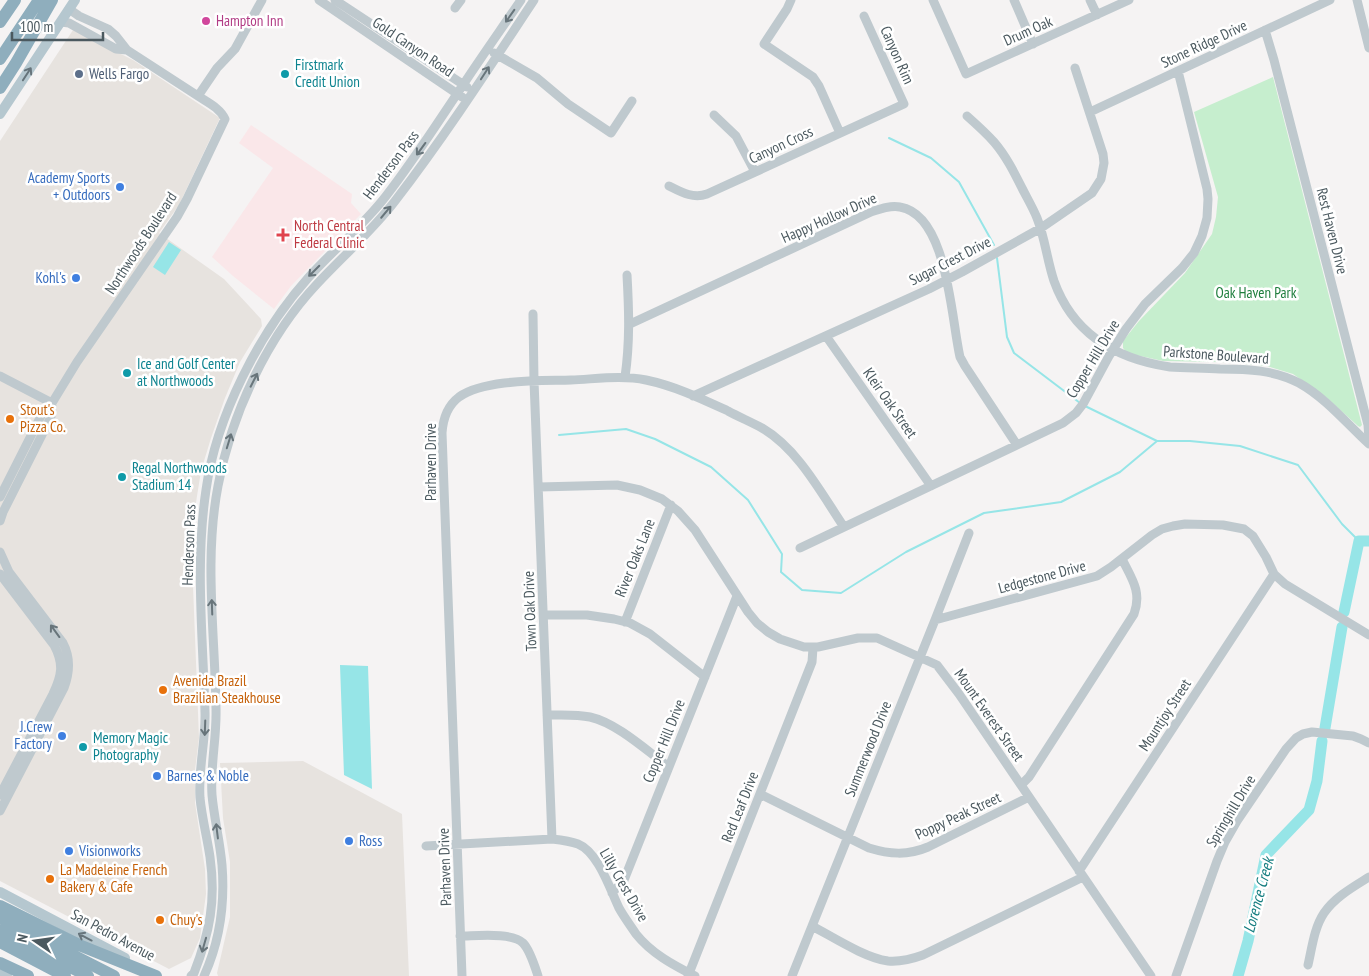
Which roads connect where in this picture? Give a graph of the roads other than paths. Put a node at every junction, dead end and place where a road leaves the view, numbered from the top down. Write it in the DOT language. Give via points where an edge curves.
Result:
graph roads {
  1 [pos="15,0"];
  2 [pos="39,0"];
  3 [pos="52,0"];
  4 [pos="75,0"];
  5 [pos="262,0"];
  6 [pos="318,0"];
  7 [pos="335,0"];
  8 [pos="460,0"];
  9 [pos="521,0"];
  10 [pos="534,0"];
  11 [pos="791,0"];
  12 [pos="932,0"];
  13 [pos="1014,0"];
  14 [pos="1090,0"];
  15 [pos="1129,0"];
  16 [pos="1330,0"];
  17 [pos="1357,0"];
  18 [pos="455,8"];
  19 [pos="69,9"];
  20 [pos="1096,15"];
  21 [pos="864,16"];
  22 [pos="0,22"];
  23 [pos="61,22"];
  24 [pos="1265,30"];
  25 [pos="1033,44"];
  26 [pos="488,48"];
  27 [pos="1369,48"];
  28 [pos="128,50"];
  29 [pos="497,55"];
  30 [pos="0,59"];
  31 [pos="1075,68"];
  32 [pos="1178,71"];
  33 [pos="464,84"];
  34 [pos="0,88"];
  35 [pos="474,91"];
  36 [pos="457,94"];
  37 [pos="198,96"];
  38 [pos="467,100"];
  39 [pos="632,101"];
  40 [pos="904,104"];
  41 [pos="1090,112"];
  42 [pos="0,114"];
  43 [pos="714,115"];
  44 [pos="967,116"];
  45 [pos="840,133"];
  46 [pos="755,172"];
  47 [pos="669,186"];
  48 [pos="1040,228"];
  49 [pos="627,275"];
  50 [pos="947,280"];
  51 [pos="533,314"];
  52 [pos="630,324"];
  53 [pos="826,336"];
  54 [pos="1113,349"];
  55 [pos="0,376"];
  56 [pos="625,377"];
  57 [pos="534,381"];
  58 [pos="693,396"];
  59 [pos="52,403"];
  60 [pos="223,424"];
  61 [pos="234,424"];
  62 [pos="1369,439"];
  63 [pos="1369,444"];
  64 [pos="1017,445"];
  65 [pos="18,472"];
  66 [pos="931,486"];
  67 [pos="539,487"];
  68 [pos="0,497"];
  69 [pos="672,505"];
  70 [pos="0,521"];
  71 [pos="844,527"];
  72 [pos="969,533"];
  73 [pos="201,535"];
  74 [pos="212,535"];
  75 [pos="800,548"];
  76 [pos="0,552"];
  77 [pos="1122,559"];
  78 [pos="0,574"];
  79 [pos="1274,574"];
  80 [pos="738,596"];
  81 [pos="34,611"];
  82 [pos="544,615"];
  83 [pos="935,620"];
  84 [pos="625,622"];
  85 [pos="1369,635"];
  86 [pos="214,643"];
  87 [pos="202,644"];
  88 [pos="813,648"];
  89 [pos="920,658"];
  90 [pos="705,677"];
  91 [pos="547,715"];
  92 [pos="1369,743"];
  93 [pos="669,767"];
  94 [pos="1021,785"];
  95 [pos="760,794"];
  96 [pos="0,795"];
  97 [pos="1029,797"];
  98 [pos="0,811"];
  99 [pos="848,838"];
  100 [pos="552,839"];
  101 [pos="458,845"];
  102 [pos="426,846"];
  103 [pos="1081,874"];
  104 [pos="1369,877"];
  105 [pos="222,879"];
  106 [pos="212,880"];
  107 [pos="0,892"];
  108 [pos="612,892"];
  109 [pos="0,906"];
  110 [pos="0,918"];
  111 [pos="812,926"];
  112 [pos="0,930"];
  113 [pos="460,936"];
  114 [pos="0,942"];
  115 [pos="0,963"];
  116 [pos="1308,965"];
  117 [pos="0,973"];
  118 [pos="690,975"];
  119 [pos="7,976"];
  120 [pos="28,976"];
  121 [pos="65,976"];
  122 [pos="88,976"];
  123 [pos="114,976"];
  124 [pos="158,976"];
  125 [pos="191,976"];
  126 [pos="204,976"];
  127 [pos="462,976"];
  128 [pos="538,976"];
  129 [pos="792,976"];
  130 [pos="1152,976"];
  131 [pos="1176,976"];
  1 -- 22 [label="highway"];
  2 -- 30 [label="highway"];
  3 -- 34 [label="highway"];
  4 -- 19 [label="main road"];
  5 -- 37 [label="street" via="235,49 211,75"];
  6 -- 36 [label="street, Gold Canyon Road"];
  7 -- 33 [label="street, Gold Canyon Road"];
  8 -- 18 [label="street"];
  9 -- 26 [label="street, Henderson Pass, one-way"];
  10 -- 29 [label="street, Henderson Pass"];
  11 -- 45 [label="street" via="764,44 813,77"];
  12 -- 25 [label="street, Drum Oak" via="966,74"];
  13 -- 25 [label="street"];
  14 -- 20 [label="street"];
  15 -- 20 [label="street, Drum Oak"];
  16 -- 24 [label="street, Stone Ridge Drive"];
  17 -- 27 [label="street"];
  19 -- 23 [label="main road"];
  19 -- 28 [label="street" via="108,29"];
  20 -- 25 [label="street, Drum Oak"];
  21 -- 40 [label="street, Canyon Rim"];
  23 -- 28 [label="street" via="68,22 116,49"];
  42 -- 23 [label="main road, one-way"];
  24 -- 32 [label="street, Stone Ridge Drive"];
  24 -- 62 [label="street, Rest Haven Drive"];
  26 -- 29 [label="street"];
  26 -- 33 [label="street, Henderson Pass"];
  28 -- 37 [label="street, Northwoods Boulevard"];
  35 -- 29 [label="street, Henderson Pass, one-way"];
  29 -- 39 [label="street" via="538,78 611,134"];
  31 -- 41 [label="street, Sugar Crest Drive"];
  32 -- 41 [label="street, Stone Ridge Drive"];
  32 -- 54 [label="street, Copper Hill Drive" via="1207,189 1205,227 1188,260 1145,304"];
  33 -- 35 [label="street, Gold Canyon Road"];
  33 -- 36 [label="street, Henderson Pass"];
  35 -- 38 [label="street, Henderson Pass"];
  36 -- 38 [label="street, Gold Canyon Road"];
  36 -- 60 [label="street, Henderson Pass, one-way" via="385,197 307,279 275,321 240,384"];
  37 -- 59 [label="street, Northwoods Boulevard" via="221,112 225,119 223,125 177,217"];
  61 -- 38 [label="street, Henderson Pass, one-way" via="247,392 288,319 393,204"];
  40 -- 45 [label="street, Canyon Cross"];
  41 -- 48 [label="street, Sugar Crest Drive" via="1104,163 1098,187 1086,199"];
  43 -- 46 [label="street" via="736,136"];
  44 -- 48 [label="street, Parkstone Boulevard" via="1002,152 1034,210"];
  45 -- 46 [label="street, Canyon Cross"];
  46 -- 47 [label="street, Canyon Cross" via="702,196 691,196"];
  48 -- 50 [label="street, Sugar Crest Drive"];
  48 -- 54 [label="street, Parkstone Boulevard" via="1055,282 1068,309 1087,332"];
  49 -- 52 [label="street"];
  50 -- 52 [label="street, Happy Hollow Drive" via="930,231 909,210 892,206 870,212"];
  50 -- 53 [label="street, Sugar Crest Drive"];
  50 -- 64 [label="street, Happy Hollow Drive" via="960,357"];
  51 -- 57 [label="street, Town Oak Drive"];
  52 -- 56 [label="street"];
  53 -- 58 [label="street, Sugar Crest Drive"];
  53 -- 66 [label="street, Kleir Oak Street"];
  54 -- 63 [label="street, Parkstone Boulevard" via="1126,356 1170,367 1256,370 1281,376 1321,399"];
  54 -- 64 [label="street, Copper Hill Drive" via="1076,413"];
  55 -- 59 [label="street"];
  56 -- 57 [label="street, Parhaven Drive"];
  56 -- 58 [label="street, Parhaven Drive"];
  57 -- 67 [label="street, Town Oak Drive"];
  57 -- 101 [label="street, Parhaven Drive" via="492,385 460,396 448,408 443,424"];
  58 -- 71 [label="street, Parhaven Drive" via="762,428 778,440 800,462"];
  59 -- 65 [label="street, Northwoods Boulevard" via="43,412"];
  60 -- 61 [label="street"];
  60 -- 73 [label="street, Henderson Pass" via="206,487"];
  74 -- 61 [label="street, Henderson Pass, one-way" via="218,486"];
  64 -- 66 [label="street, Copper Hill Drive"];
  65 -- 68 [label="street, Northwoods Boulevard"];
  65 -- 70 [label="street, Northwoods Boulevard"];
  66 -- 71 [label="street, Copper Hill Drive"];
  67 -- 69 [label="street, Mount Everest Street" via="617,486 640,490"];
  67 -- 82 [label="street, Town Oak Drive"];
  69 -- 80 [label="street, Mount Everest Street" via="695,530"];
  69 -- 84 [label="street, River Oaks Lane"];
  71 -- 75 [label="street, Copper Hill Drive"];
  72 -- 83 [label="street, Summerwood Drive"];
  73 -- 74 [label="street"];
  73 -- 87 [label="street, Henderson Pass"];
  86 -- 74 [label="street, Henderson Pass, one-way"];
  76 -- 81 [label="street"];
  77 -- 79 [label="street, Ledgestone Drive" via="1162,529 1185,524 1223,525 1244,530 1253,536"];
  77 -- 83 [label="street, Ledgestone Drive" via="1092,578"];
  77 -- 94 [label="street" via="1136,589 1134,614"];
  78 -- 81 [label="street"];
  79 -- 85 [label="street, Ledgestone Drive"];
  79 -- 103 [label="street, Mountjoy Street"];
  80 -- 88 [label="street, Mount Everest Street" via="748,612 768,632 787,642"];
  80 -- 90 [label="street, Copper Hill Drive"];
  81 -- 96 [label="street" via="61,661 60,674 53,694"];
  98 -- 81 [label="street, one-way" via="68,675 67,651 63,643"];
  82 -- 84 [label="street" via="587,615"];
  82 -- 91 [label="street, Town Oak Drive"];
  83 -- 89 [label="street, Summerwood Drive"];
  84 -- 90 [label="street" via="650,634"];
  86 -- 87 [label="street"];
  105 -- 86 [label="street, Henderson Pass, one-way" via="212,796 216,711"];
  87 -- 106 [label="street, Henderson Pass, one-way" via="205,728 200,799"];
  88 -- 89 [label="street, Mount Everest Street" via="870,637"];
  88 -- 95 [label="street, Red Leaf Drive" via="812,662"];
  89 -- 94 [label="street, Mount Everest Street" via="941,669"];
  89 -- 99 [label="street, Summerwood Drive"];
  90 -- 93 [label="street, Copper Hill Drive"];
  91 -- 93 [label="street" via="600,720"];
  91 -- 100 [label="street, Town Oak Drive"];
  92 -- 131 [label="street, Springhill Drive" via="1353,736 1312,732 1296,738 1286,749 1226,842"];
  93 -- 108 [label="street, Copper Hill Drive" via="624,880"];
  94 -- 97 [label="street, Mount Everest Street"];
  95 -- 99 [label="street, Poppy Peak Street"];
  95 -- 118 [label="street, Red Leaf Drive"];
  97 -- 99 [label="street, Poppy Peak Street" via="913,852 886,853"];
  97 -- 103 [label="street, Mount Everest Street"];
  99 -- 111 [label="street, Summerwood Drive"];
  100 -- 101 [label="street, Lilly Crest Drive"];
  100 -- 108 [label="street, Lilly Crest Drive" via="573,842 587,849"];
  101 -- 102 [label="street, Lilly Crest Drive"];
  101 -- 113 [label="street, Parhaven Drive"];
  103 -- 111 [label="street" via="923,955 909,959 886,961 861,952"];
  103 -- 130 [label="street, Mount Everest Street"];
  104 -- 116 [label="street" via="1338,898 1324,914"];
  105 -- 106 [label="street"];
  105 -- 126 [label="street, Henderson Pass" via="219,930"];
  106 -- 125 [label="street, Henderson Pass, one-way" via="212,905 204,948"];
  124 -- 107 [label="main road, San Pedro Avenue, one-way"];
  108 -- 118 [label="street, Lilly Crest Drive" via="644,943 658,956"];
  109 -- 124 [label="highway" via="79,945"];
  110 -- 123 [label="highway"];
  111 -- 129 [label="street, Summerwood Drive"];
  112 -- 122 [label="highway"];
  113 -- 127 [label="street, Parhaven Drive"];
  113 -- 128 [label="street" via="518,940 527,949"];
  114 -- 121 [label="highway"];
  115 -- 120 [label="highway"];
  117 -- 119 [label="main road"];
}
